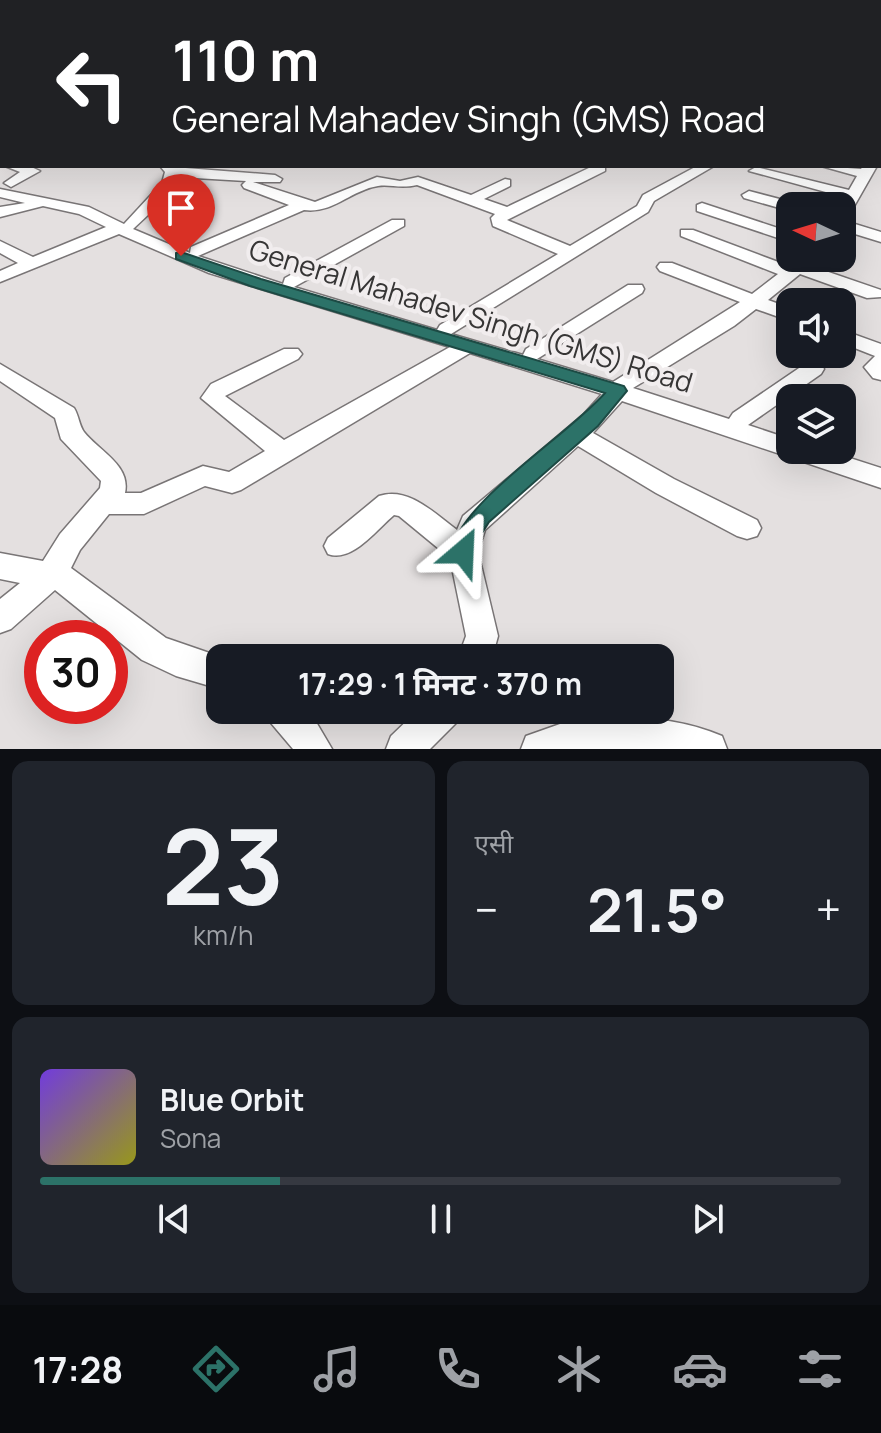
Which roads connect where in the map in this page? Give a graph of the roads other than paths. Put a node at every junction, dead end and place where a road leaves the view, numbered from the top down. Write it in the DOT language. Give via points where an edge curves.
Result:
graph roads {
  1 [pos="20,168"];
  2 [pos="600,168"];
  3 [pos="703,168"];
  4 [pos="873,168"];
  5 [pos="170,169"];
  6 [pos="756,171"];
  7 [pos="275,179"];
  8 [pos="505,183"];
  9 [pos="249,185"];
  10 [pos="2,186"];
  11 [pos="841,192"];
  12 [pos="855,192"];
  13 [pos="161,194"];
  14 [pos="749,195"];
  15 [pos="472,200"];
  16 [pos="776,202"];
  17 [pos="45,203"];
  18 [pos="302,205"];
  19 [pos="84,207"];
  20 [pos="201,207"];
  21 [pos="702,208"];
  22 [pos="0,212"];
  23 [pos="508,213"];
  24 [pos="398,223"];
  25 [pos="125,226"];
  26 [pos="856,229"];
  27 [pos="776,232"];
  28 [pos="687,233"];
  29 [pos="881,237"];
  30 [pos="0,246"];
  31 [pos="197,251"];
  32 [pos="571,253"];
  33 [pos="776,259"];
  34 [pos="32,264"];
  35 [pos="666,267"];
  36 [pos="792,272"];
  37 [pos="816,272"];
  38 [pos="0,277"];
  39 [pos="291,282"];
  40 [pos="635,289"];
  41 [pos="874,294"];
  42 [pos="756,301"];
  43 [pos="776,309"];
  44 [pos="447,329"];
  45 [pos="856,341"];
  46 [pos="468,346"];
  47 [pos="881,351"];
  48 [pos="291,354"];
  49 [pos="533,354"];
  50 [pos="881,361"];
  51 [pos="813,369"];
  52 [pos="0,371"];
  53 [pos="881,373"];
  54 [pos="622,386"];
  55 [pos="741,419"];
  56 [pos="776,430"];
  57 [pos="576,434"];
  58 [pos="776,443"];
  59 [pos="283,452"];
  60 [pos="856,455"];
  61 [pos="881,463"];
  62 [pos="838,464"];
  63 [pos="881,478"];
  64 [pos="104,504"];
  65 [pos="747,528"];
  66 [pos="338,546"];
  67 [pos="463,552"];
  68 [pos="0,566"];
  69 [pos="51,575"];
  70 [pos="0,619"];
  71 [pos="479,644"];
  72 [pos="206,669"];
  73 [pos="297,724"];
  74 [pos="429,724"];
  75 [pos="314,749"];
  76 [pos="404,749"];
  77 [pos="539,749"];
  78 [pos="709,749"];
  1 -- 10 [label="street" via="33,171"];
  2 -- 23 [label="street"];
  3 -- 32 [label="street" via="648,198 643,209"];
  4 -- 12 [label="street"];
  5 -- 7 [label="street"];
  5 -- 13 [label="street" via="169,184"];
  6 -- 11 [label="street"];
  8 -- 15 [label="street"];
  9 -- 18 [label="street"];
  10 -- 17 [label="street, General Mahadev Singh (GMS) Road"];
  10 -- 19 [label="street"];
  13 -- 20 [label="street"];
  13 -- 25 [label="street"];
  14 -- 16 [label="street"];
  15 -- 18 [label="street" via="423,182 400,185 380,180 317,207"];
  15 -- 23 [label="street"];
  17 -- 19 [label="street, General Mahadev Singh (GMS) Road"];
  17 -- 22 [label="street"];
  18 -- 31 [label="street"];
  19 -- 25 [label="street, General Mahadev Singh (GMS) Road"];
  21 -- 27 [label="street"];
  23 -- 32 [label="street" via="499,223"];
  24 -- 39 [label="street"];
  25 -- 31 [label="street"];
  25 -- 34 [label="street"];
  25 -- 46 [label="street, General Mahadev Singh (GMS) Road" via="215,269"];
  26 -- 29 [label="street"];
  28 -- 33 [label="street"];
  30 -- 34 [label="street"];
  31 -- 39 [label="street"];
  32 -- 44 [label="street"];
  34 -- 38 [label="street"];
  35 -- 42 [label="street"];
  36 -- 42 [label="street"];
  37 -- 41 [label="street"];
  39 -- 44 [label="street"];
  40 -- 49 [label="street"];
  42 -- 43 [label="street"];
  42 -- 54 [label="street"];
  44 -- 49 [label="street"];
  45 -- 47 [label="street"];
  46 -- 54 [label="street, General Mahadev Singh (GMS) Road"];
  46 -- 59 [label="street"];
  48 -- 59 [label="street" via="219,389 212,398"];
  49 -- 54 [label="street"];
  50 -- 53 [label="street" via="875,367"];
  51 -- 55 [label="street"];
  52 -- 64 [label="street" via="66,414 70,433 114,481"];
  54 -- 55 [label="street"];
  54 -- 57 [label="street"];
  54 -- 58 [label="street, General Mahadev Singh (GMS) Road"];
  55 -- 56 [label="street"];
  57 -- 65 [label="street"];
  57 -- 67 [label="street" via="481,515 465,538"];
  59 -- 64 [label="street" via="232,483 203,476 144,503"];
  60 -- 61 [label="street"];
  62 -- 63 [label="street"];
  64 -- 69 [label="street" via="70,542"];
  66 -- 67 [label="street" via="383,507 396,503"];
  67 -- 71 [label="street"];
  68 -- 69 [label="street"];
  69 -- 70 [label="street"];
  69 -- 72 [label="street" via="73,584 154,649"];
  73 -- 75 [label="street"];
  74 -- 76 [label="street"];
  77 -- 78 [label="street" via="583,736 626,733 668,737"];
}
